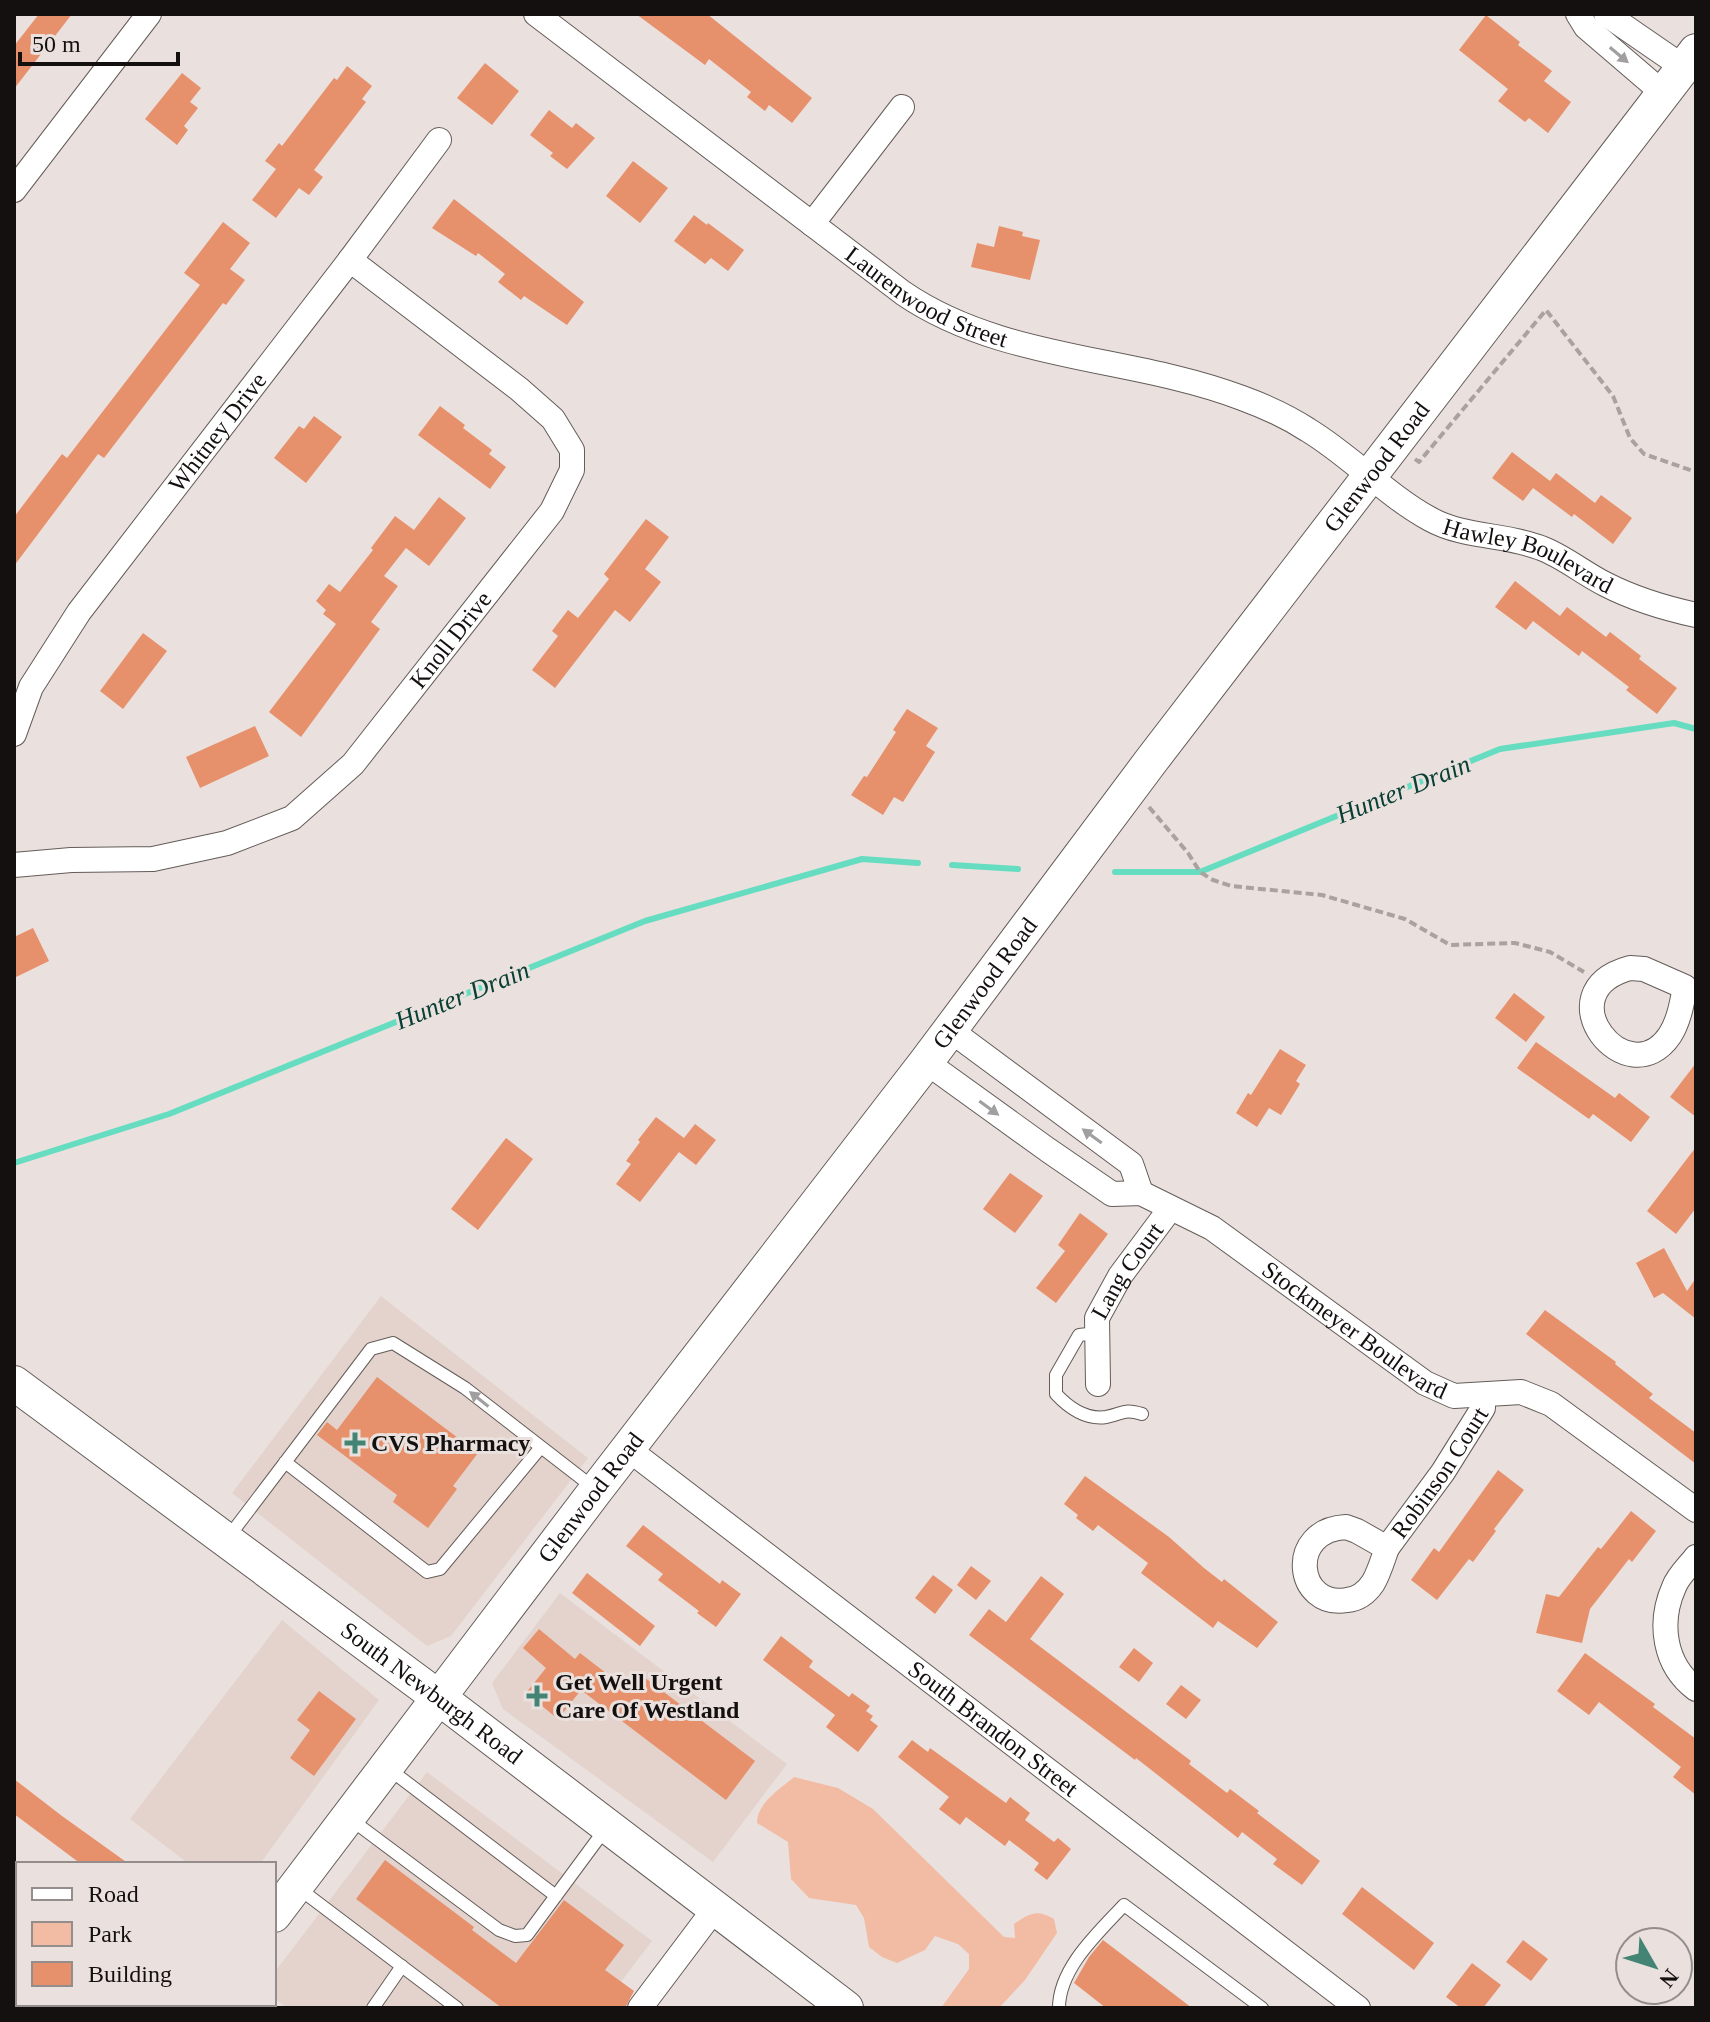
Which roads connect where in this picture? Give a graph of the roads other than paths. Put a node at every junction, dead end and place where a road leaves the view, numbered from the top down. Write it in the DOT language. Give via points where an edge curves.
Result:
graph roads {
  1 [pos="149,14"];
  2 [pos="536,14"];
  3 [pos="1578,14"];
  4 [pos="1606,14"];
  5 [pos="1681,70"];
  6 [pos="902,107"];
  7 [pos="439,140"];
  8 [pos="14,190"];
  9 [pos="812,224"];
  10 [pos="350,260"];
  11 [pos="1371,476"];
  12 [pos="1696,615"];
  13 [pos="14,734"];
  14 [pos="14,865"];
  15 [pos="1691,983"];
  16 [pos="950,1030"];
  17 [pos="926,1062"];
  18 [pos="1059,1112"];
  19 [pos="1037,1143"];
  20 [pos="1141,1193"];
  21 [pos="1170,1209"];
  22 [pos="1097,1333"];
  23 [pos="14,1383"];
  24 [pos="1098,1384"];
  25 [pos="1483,1395"];
  26 [pos="1142,1414"];
  27 [pos="541,1447"];
  28 [pos="628,1449"];
  29 [pos="285,1462"];
  30 [pos="596,1490"];
  31 [pos="1696,1510"];
  32 [pos="227,1540"];
  33 [pos="1387,1548"];
  34 [pos="1696,1557"];
  35 [pos="1696,1689"];
  36 [pos="438,1697"];
  37 [pos="386,1767"];
  38 [pos="349,1818"];
  39 [pos="608,1825"];
  40 [pos="297,1886"];
  41 [pos="556,1896"];
  42 [pos="716,1907"];
  43 [pos="276,1912"];
  44 [pos="402,1966"];
  45 [pos="373,2008"];
  46 [pos="457,2008"];
  47 [pos="640,2008"];
  48 [pos="846,2008"];
  49 [pos="1059,2008"];
  50 [pos="1262,2008"];
  51 [pos="1358,2008"];
  1 -- 8 [label="street"];
  2 -- 9 [label="street, Laurenwood Street"];
  3 -- 5 [label="street, one-way" via="1586,27"];
  4 -- 5 [label="street"];
  5 -- 11 [label="street, Glenwood Road"];
  6 -- 9 [label="street"];
  7 -- 10 [label="street, Whitney Drive"];
  9 -- 11 [label="street, Laurenwood Street" via="903,293 953,323 1243,399 1308,430"];
  10 -- 13 [label="street, Whitney Drive" via="79,612 31,687"];
  10 -- 14 [label="street, Knoll Drive" via="553,419 572,450 566,487 353,764 292,818 227,843 153,859"];
  11 -- 12 [label="street, Hawley Boulevard" via="1433,521 1541,547 1629,595"];
  11 -- 16 [label="street, Glenwood Road"];
  15 -- 15 [label="street" via="1644,969 1617,972 1602,984 1593,1003 1596,1029 1617,1050 1631,1054 1659,1046 1670,1036"];
  16 -- 17 [label="street, Glenwood Road"];
  16 -- 18 [label="street"];
  17 -- 19 [label="street, Stockmeyer Boulevard, one-way"];
  17 -- 28 [label="street, Glenwood Road"];
  18 -- 19 [label="street"];
  20 -- 18 [label="street, one-way" via="1131,1164"];
  19 -- 20 [label="street, Stockmeyer Boulevard" via="1112,1194"];
  20 -- 21 [label="street, Stockmeyer Boulevard"];
  21 -- 22 [label="street, Lang Court" via="1120,1276 1097,1318"];
  21 -- 25 [label="street, Stockmeyer Boulevard" via="1212,1228 1425,1383 1454,1396"];
  22 -- 24 [label="street, Lang Court"];
  22 -- 26 [label="lane" via="1079,1335 1056,1375 1056,1394 1070,1409 1093,1418 1127,1409"];
  23 -- 32 [label="street, South Newburgh Road"];
  25 -- 31 [label="street, Stockmeyer Boulevard" via="1521,1392 1551,1404"];
  25 -- 33 [label="street, Robinson Court" via="1483,1408 1443,1472"];
  27 -- 29 [label="lane, one-way" via="465,1388 393,1343 371,1349"];
  27 -- 29 [label="lane" via="440,1569 427,1572"];
  27 -- 30 [label="lane"];
  28 -- 30 [label="street, Glenwood Road"];
  28 -- 51 [label="street, South Brandon Street"];
  29 -- 32 [label="lane"];
  30 -- 36 [label="street, Glenwood Road"];
  32 -- 36 [label="street, South Newburgh Road"];
  34 -- 35 [label="street" via="1674,1584 1665,1611 1665,1641 1686,1682"];
  36 -- 37 [label="street, Glenwood Road"];
  36 -- 39 [label="street, South Newburgh Road"];
  37 -- 38 [label="street, Glenwood Road"];
  37 -- 41 [label="lane"];
  38 -- 40 [label="street, Glenwood Road"];
  38 -- 41 [label="lane" via="499,1930 527,1935"];
  39 -- 41 [label="lane"];
  39 -- 42 [label="street, South Newburgh Road"];
  40 -- 43 [label="street, Glenwood Road"];
  40 -- 44 [label="lane"];
  42 -- 47 [label="street"];
  42 -- 48 [label="street, South Newburgh Road"];
  44 -- 45 [label="lane"];
  44 -- 46 [label="lane"];
  49 -- 50 [label="lane" via="1059,1995 1072,1968 1124,1905"];
}
